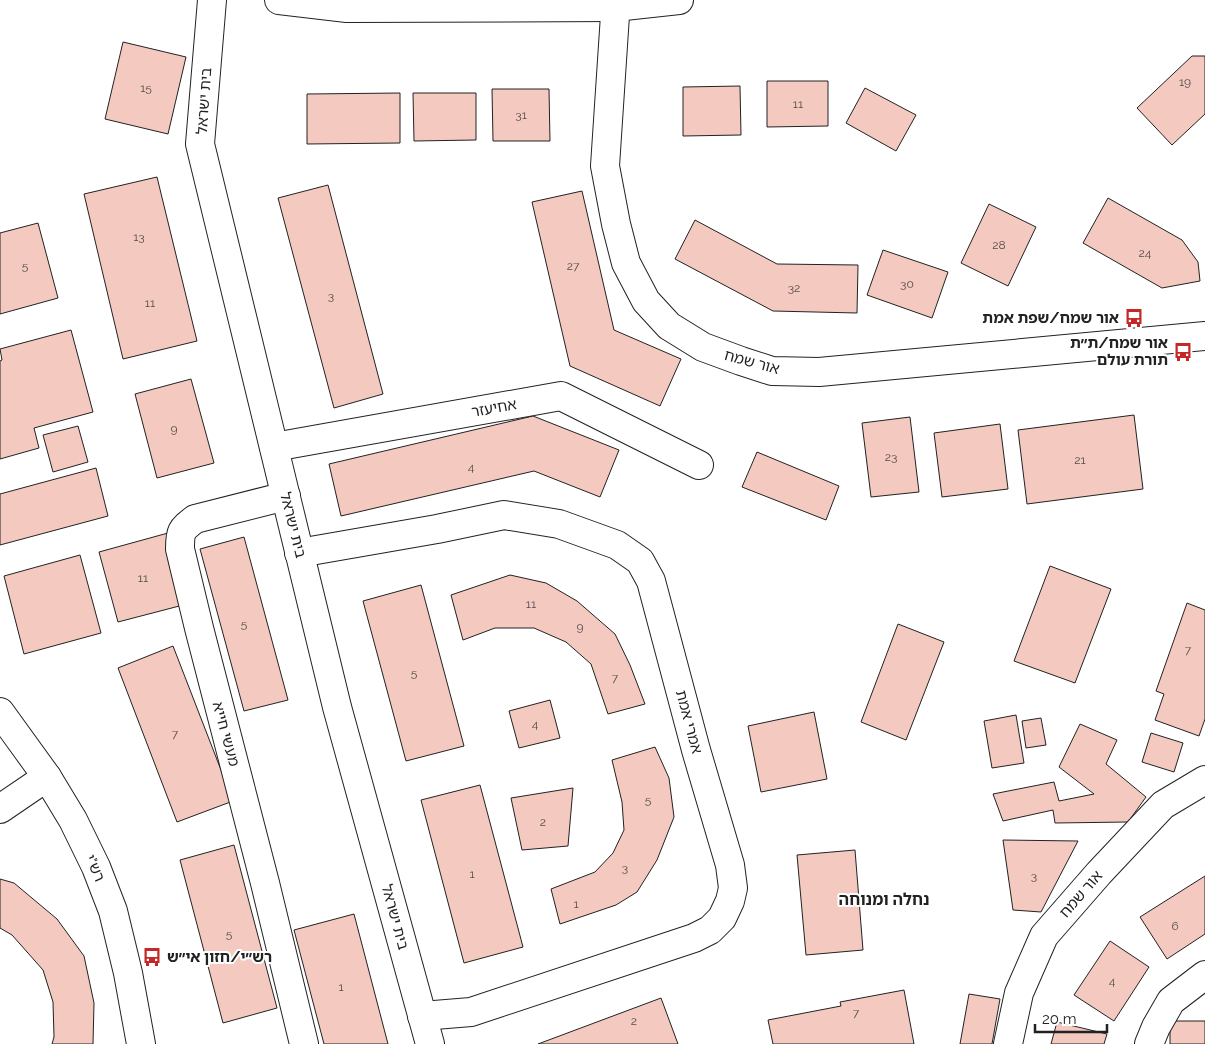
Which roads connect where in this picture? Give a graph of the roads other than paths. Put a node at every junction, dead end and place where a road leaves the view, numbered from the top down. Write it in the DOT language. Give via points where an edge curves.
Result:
graph roads {
  1 [pos="212,0"];
  2 [pos="279,0"];
  3 [pos="679,0"];
  4 [pos="615,3"];
  5 [pos="1205,336"];
  6 [pos="274,447"];
  7 [pos="699,465"];
  8 [pos="286,496"];
  9 [pos="300,553"];
  10 [pos="0,712"];
  11 [pos="47,777"];
  12 [pos="1205,780"];
  13 [pos="0,809"];
  14 [pos="1205,974"];
  15 [pos="422,1016"];
  16 [pos="141,1044"];
  17 [pos="304,1044"];
  18 [pos="430,1044"];
  19 [pos="1008,1044"];
  20 [pos="1149,1044"];
  1 -- 6 [label="street, בית ישראל" via="200,144"];
  2 -- 4 [label="street" via="347,8"];
  3 -- 4 [label="street"];
  4 -- 5 [label="street, אור שמח" via="605,166 616,224 626,263 646,301 669,326 703,347 772,371 819,372"];
  6 -- 7 [label="street, אחיעזר" via="561,396"];
  6 -- 8 [label="street, בית ישראל"];
  8 -- 9 [label="street, בית ישראל"];
  8 -- 17 [label="street, מעשי חייא" via="195,519 180,536 180,549"];
  9 -- 15 [label="street, בית ישראל" via="337,707"];
  9 -- 15 [label="street, אמרי אמת" via="504,515 559,524 618,545 640,561 652,581 730,865 733,888 730,902 722,918 710,930 694,938 471,1012"];
  10 -- 11 [label="street, רש\"י"];
  11 -- 13 [label="street"];
  11 -- 16 [label="street, רש\"י" via="96,868 113,911"];
  12 -- 19 [label="street, אור שמח" via="1163,805 1044,936 1019,993"];
  14 -- 20 [label="street" via="1171,1001"];
  15 -- 18 [label="street, בית ישראל"];
}
